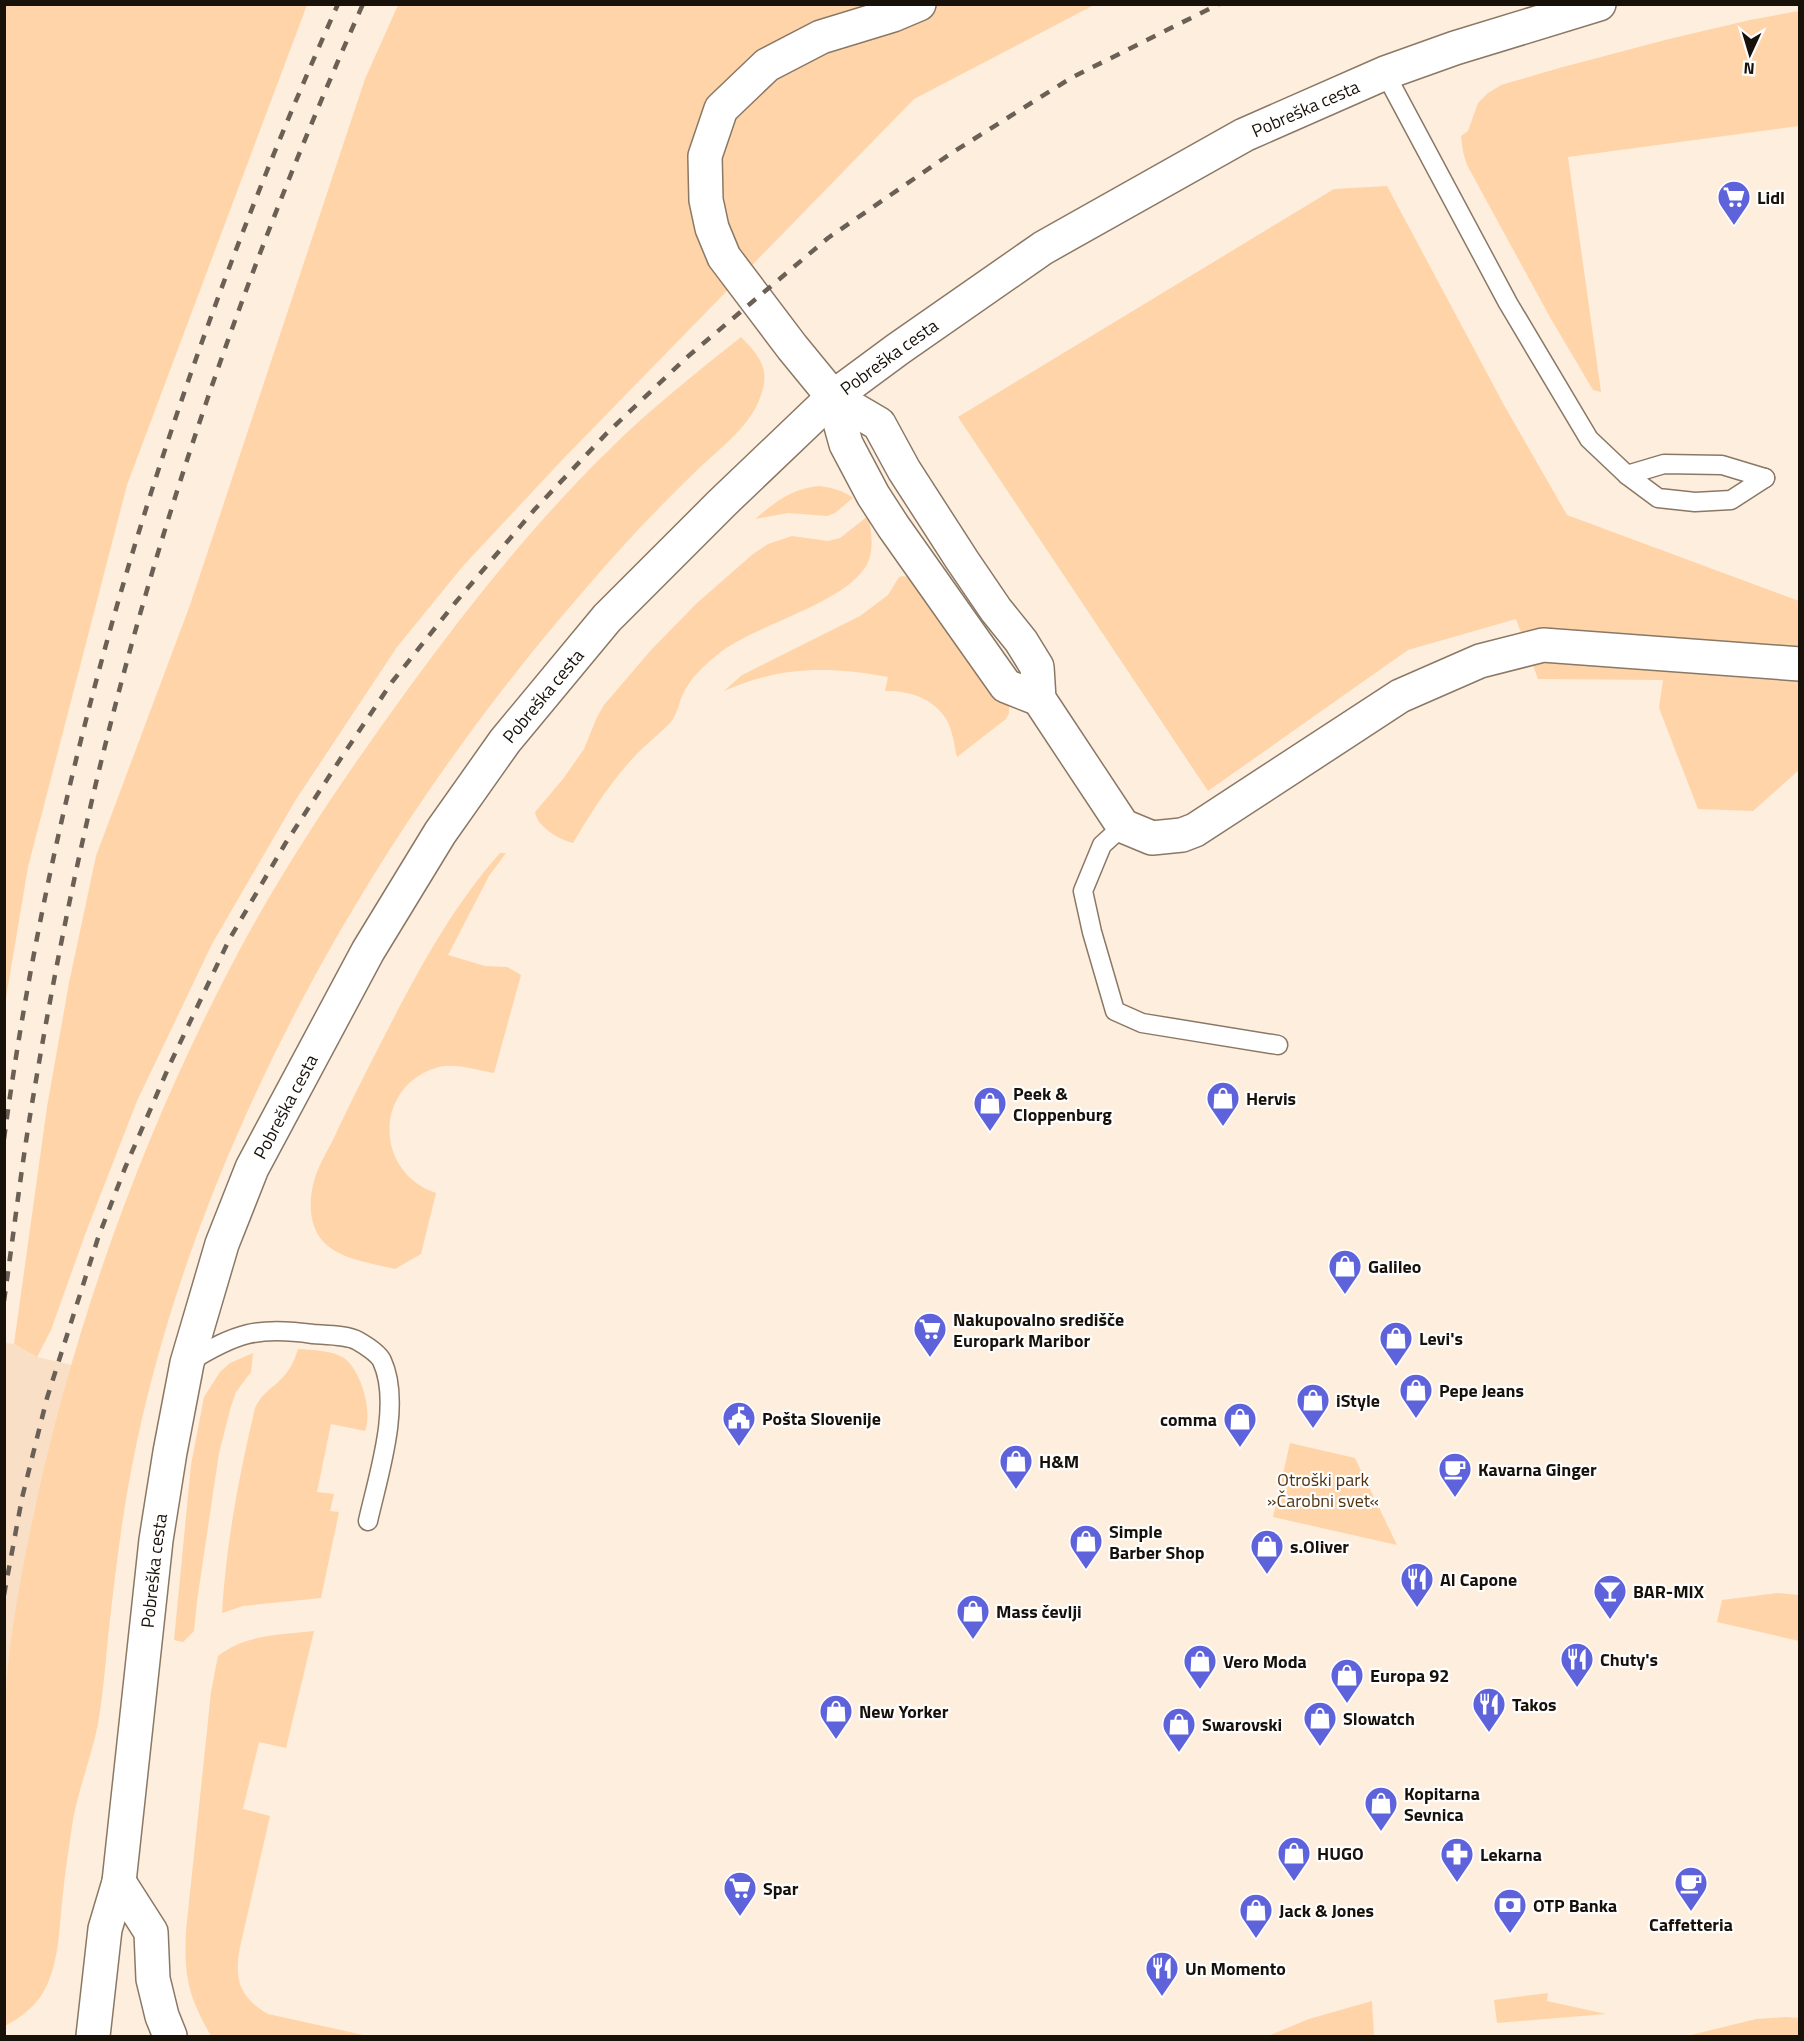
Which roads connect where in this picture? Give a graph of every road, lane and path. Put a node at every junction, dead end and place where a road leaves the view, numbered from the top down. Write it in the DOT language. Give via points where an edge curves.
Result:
graph roads {
  1 [pos="919,4"];
  2 [pos="1599,4"];
  3 [pos="1384,73"];
  4 [pos="833,397"];
  5 [pos="1627,475"];
  6 [pos="1800,664"];
  7 [pos="1123,826"];
  8 [pos="1278,1045"];
  9 [pos="187,1363"];
  10 [pos="368,1521"];
  11 [pos="119,1882"];
  12 [pos="93,2037"];
  13 [pos="170,2037"];
  1 -- 4 [label="street" via="821,37 767,65 721,109 705,156 706,200 724,257"];
  2 -- 3 [label="street, Pobreška cesta"];
  3 -- 4 [label="street, Pobreška cesta" via="1244,135 1043,248"];
  3 -- 5 [label="lane" via="1569,407 1589,439"];
  4 -- 7 [label="street" via="846,444 892,526 1006,686 1039,699"];
  4 -- 9 [label="street, Pobreška cesta" via="608,618 505,741 440,832 368,951 252,1168 222,1245"];
  5 -- 5 [label="lane" via="1658,498 1695,502 1731,500 1765,478 1722,465 1664,464"];
  6 -- 7 [label="street" via="1543,645 1480,661 1400,696 1195,830 1152,838"];
  7 -- 8 [label="lane" via="1102,845 1083,891 1115,1011 1142,1023"];
  9 -- 10 [label="lane" via="242,1334 282,1330 356,1339 382,1359 391,1392 386,1443"];
  9 -- 11 [label="street, Pobreška cesta" via="156,1540"];
  11 -- 12 [label="street, Pobreška cesta" via="105,1929"];
  11 -- 13 [label="street" via="151,1932 153,1979"];
}
